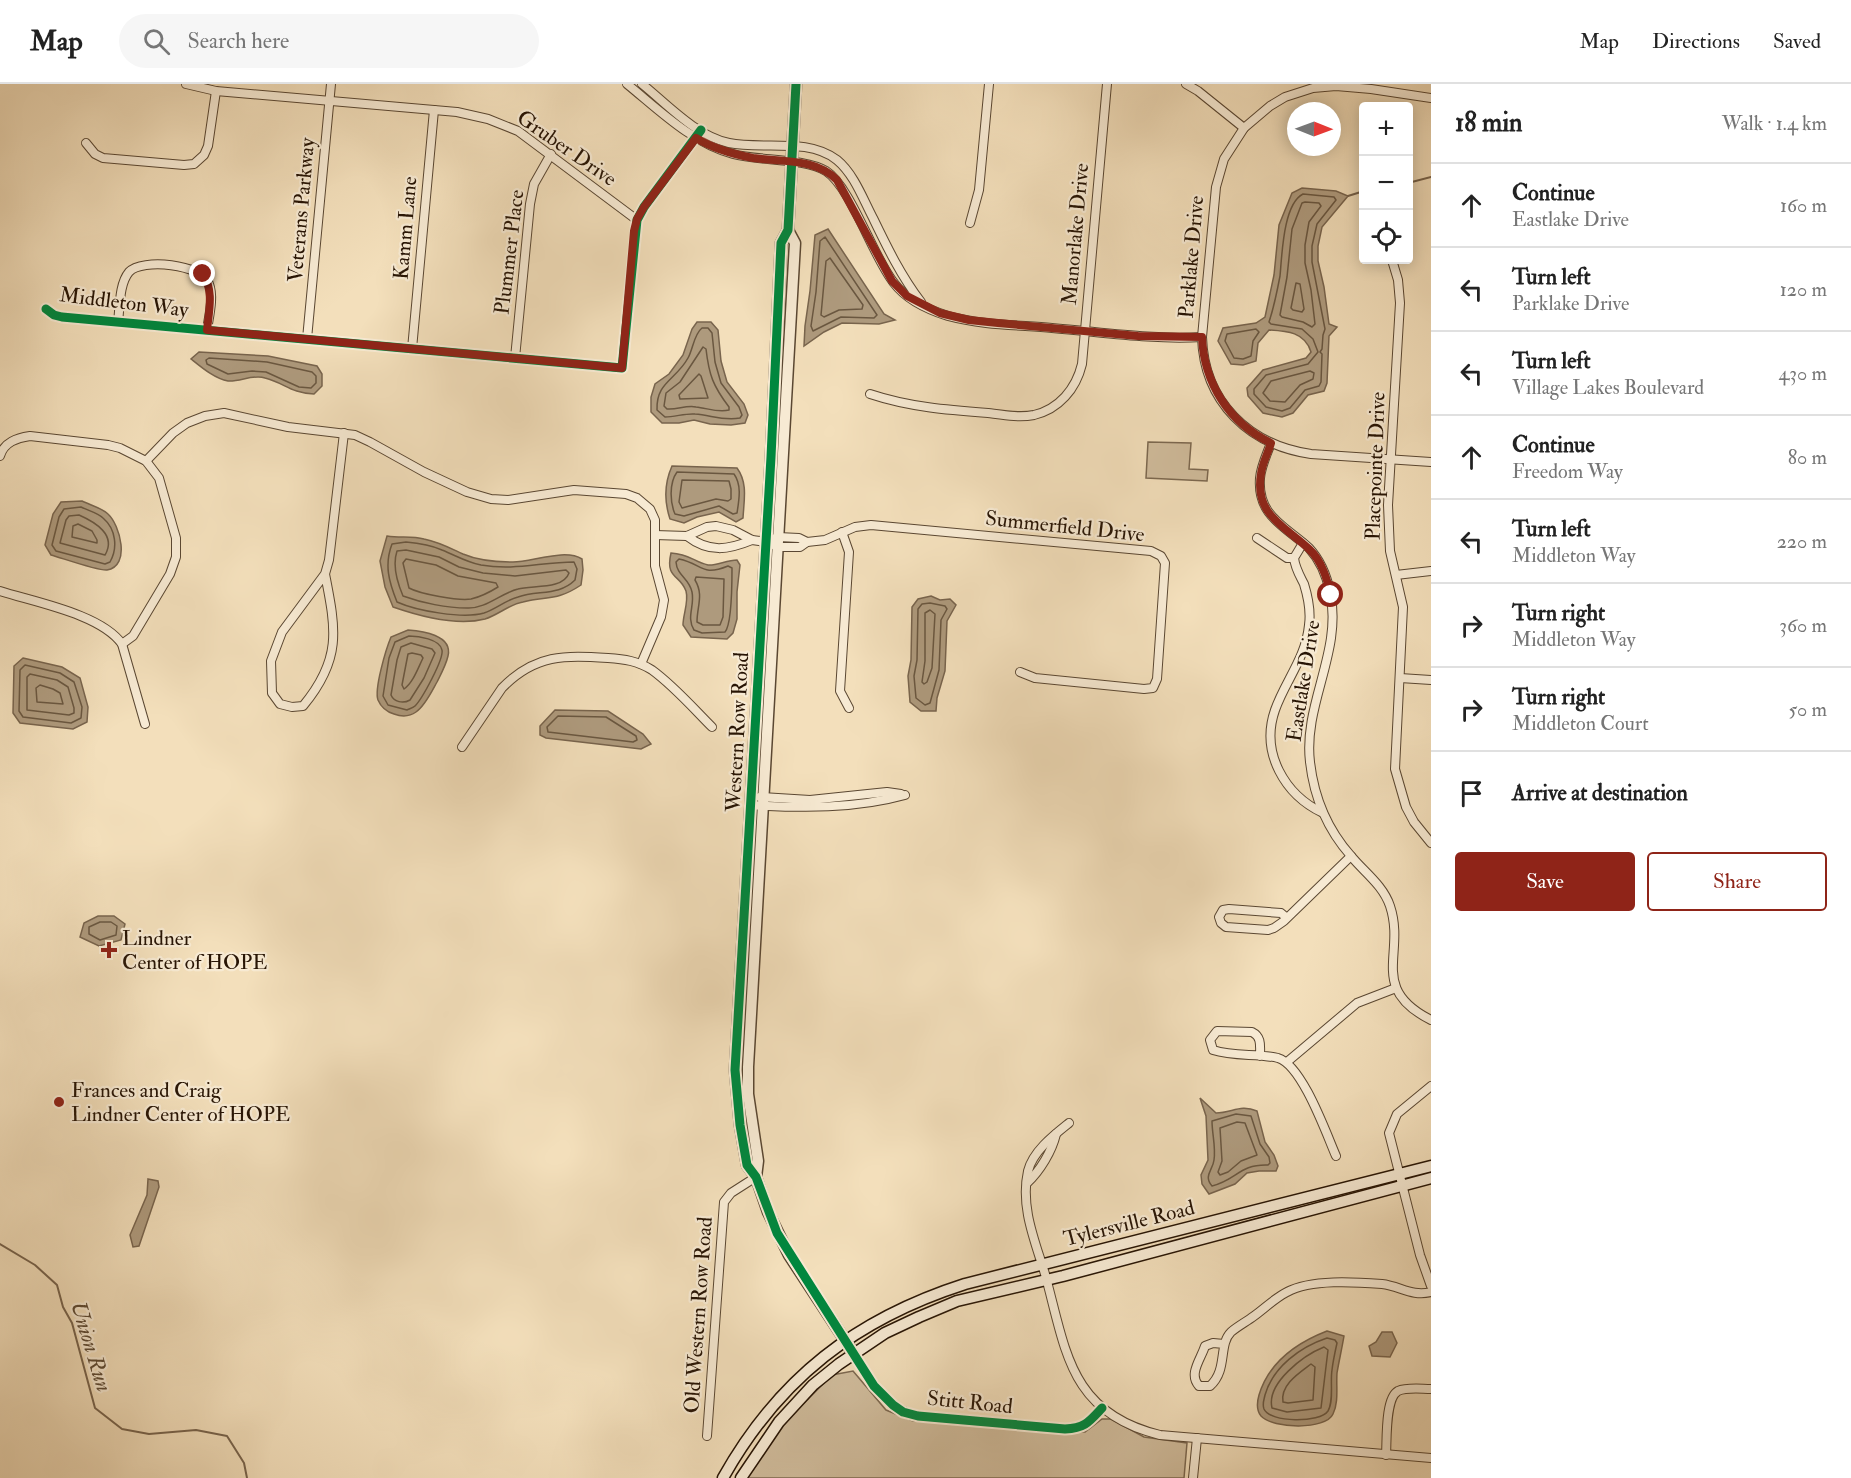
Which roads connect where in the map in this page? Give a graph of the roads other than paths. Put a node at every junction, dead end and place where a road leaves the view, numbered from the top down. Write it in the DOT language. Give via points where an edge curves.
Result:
graph roads {
  1 [pos="186,84"];
  2 [pos="331,84"];
  3 [pos="627,84"];
  4 [pos="642,84"];
  5 [pos="796,84"];
  6 [pos="989,84"];
  7 [pos="1107,84"];
  8 [pos="1186,84"];
  9 [pos="216,91"];
  10 [pos="1431,98"];
  11 [pos="329,100"];
  12 [pos="434,110"];
  13 [pos="1244,128"];
  14 [pos="698,134"];
  15 [pos="86,143"];
  16 [pos="793,147"];
  17 [pos="551,154"];
  18 [pos="789,162"];
  19 [pos="637,219"];
  20 [pos="970,223"];
  21 [pos="788,230"];
  22 [pos="1393,264"];
  23 [pos="924,305"];
  24 [pos="46,309"];
  25 [pos="118,322"];
  26 [pos="207,330"];
  27 [pos="1084,331"];
  28 [pos="1202,337"];
  29 [pos="307,339"];
  30 [pos="412,349"];
  31 [pos="515,358"];
  32 [pos="870,394"];
  33 [pos="344,434"];
  34 [pos="1271,443"];
  35 [pos="0,456"];
  36 [pos="1391,459"];
  37 [pos="146,461"];
  38 [pos="1431,462"];
  39 [pos="842,532"];
  40 [pos="655,535"];
  41 [pos="687,536"];
  42 [pos="1257,538"];
  43 [pos="753,540"];
  44 [pos="766,542"];
  45 [pos="778,542"];
  46 [pos="1303,543"];
  47 [pos="1294,558"];
  48 [pos="1431,571"];
  49 [pos="325,574"];
  50 [pos="1396,575"];
  51 [pos="0,591"];
  52 [pos="122,644"];
  53 [pos="641,664"];
  54 [pos="1020,672"];
  55 [pos="1400,678"];
  56 [pos="1431,680"];
  57 [pos="849,708"];
  58 [pos="145,724"];
  59 [pos="712,727"];
  60 [pos="462,747"];
  61 [pos="751,800"];
  62 [pos="763,801"];
  63 [pos="1323,813"];
  64 [pos="1431,843"];
  65 [pos="1351,856"];
  66 [pos="1287,918"];
  67 [pos="1396,988"];
  68 [pos="1431,1020"];
  69 [pos="1260,1056"];
  70 [pos="1287,1062"];
  71 [pos="1431,1086"];
  72 [pos="1069,1123"];
  73 [pos="1336,1156"];
  74 [pos="1431,1166"];
  75 [pos="1399,1175"];
  76 [pos="756,1177"];
  77 [pos="1431,1178"];
  78 [pos="1402,1186"];
  79 [pos="1042,1265"];
  80 [pos="1046,1280"];
  81 [pos="1431,1286"];
  82 [pos="1431,1292"];
  83 [pos="845,1340"];
  84 [pos="1224,1344"];
  85 [pos="854,1354"];
  86 [pos="1431,1389"];
  87 [pos="1102,1408"];
  88 [pos="707,1436"];
  89 [pos="1197,1438"];
  90 [pos="1386,1455"];
  91 [pos="1431,1458"];
  92 [pos="723,1478"];
  93 [pos="741,1478"];
  94 [pos="1193,1478"];
  1 -- 9 [label="street, Gruber Drive"];
  2 -- 11 [label="street, Veterans Parkway"];
  3 -- 14 [label="street"];
  4 -- 14 [label="street"];
  5 -- 16 [label="street, Western Row Road"];
  6 -- 20 [label="street" via="979,190"];
  7 -- 27 [label="street, Manorlake Drive"];
  8 -- 13 [label="street"];
  9 -- 11 [label="street, Gruber Drive"];
  9 -- 15 [label="street" via="208,146 194,164 103,158"];
  10 -- 13 [label="street, Parklake Drive" via="1382,90 1318,87 1285,97"];
  11 -- 12 [label="street, Gruber Drive"];
  11 -- 29 [label="street, Veterans Parkway"];
  12 -- 17 [label="street, Gruber Drive" via="474,115 505,125"];
  12 -- 30 [label="street, Kamm Lane"];
  13 -- 28 [label="street, Parklake Drive" via="1224,159 1216,187"];
  14 -- 16 [label="street" via="729,143"];
  14 -- 18 [label="street" via="709,146 732,154"];
  14 -- 19 [label="street, Middleton Way"];
  16 -- 18 [label="street, Western Row Road"];
  16 -- 23 [label="street" via="824,152 850,175 903,277"];
  17 -- 19 [label="street, Gruber Drive"];
  17 -- 31 [label="street, Plummer Place" via="534,184 530,204"];
  18 -- 21 [label="street, Western Row Road"];
  18 -- 23 [label="street" via="818,167 837,180 892,281"];
  19 -- 31 [label="street, Middleton Way" via="622,368"];
  21 -- 44 [label="street, Western Row Road" via="781,243"];
  21 -- 45 [label="street, Western Row Road" via="795,243"];
  22 -- 36 [label="street, Placepointe Drive" via="1400,303"];
  23 -- 27 [label="street" via="969,320"];
  24 -- 25 [label="street, Middleton Way" via="62,317"];
  25 -- 26 [label="street, Middleton Way"];
  25 -- 26 [label="street" via="125,278 136,266 146,264 203,274 211,294"];
  26 -- 29 [label="street, Middleton Way"];
  27 -- 28 [label="street"];
  27 -- 32 [label="street, Manorlake Drive" via="1082,364 1076,381 1062,400 1036,414 1013,416 927,408"];
  28 -- 34 [label="street, Parklake Drive" via="1209,377 1221,400 1238,421"];
  29 -- 30 [label="street, Middleton Way"];
  30 -- 31 [label="street, Middleton Way"];
  33 -- 37 [label="street" via="224,413 187,423"];
  33 -- 40 [label="street" via="370,442 424,472 491,500 574,490 632,496 650,509"];
  33 -- 49 [label="street"];
  34 -- 36 [label="street, Parklake Drive" via="1311,454"];
  34 -- 46 [label="street, Eastlake Drive" via="1260,475 1262,499 1274,520"];
  35 -- 37 [label="street" via="9,443 30,436 108,445"];
  36 -- 38 [label="street, Parklake Drive"];
  36 -- 50 [label="street, Placepointe Drive" via="1388,534"];
  37 -- 52 [label="street" via="159,478 176,538 176,557 133,636"];
  39 -- 45 [label="street, Summerfield Drive" via="800,547"];
  39 -- 54 [label="street, Summerfield Drive" via="871,525 1151,551 1161,556 1165,563 1157,680 1153,687 1035,678"];
  39 -- 57 [label="street" via="849,552 840,691"];
  40 -- 41 [label="street"];
  40 -- 53 [label="street" via="655,566 664,605"];
  41 -- 43 [label="street" via="700,545 718,549"];
  41 -- 43 [label="street" via="716,526"];
  42 -- 47 [label="street" via="1287,558"];
  43 -- 44 [label="street"];
  44 -- 45 [label="street, Summerfield Drive"];
  44 -- 61 [label="street, Western Row Road"];
  45 -- 62 [label="street, Western Row Road"];
  46 -- 47 [label="street"];
  46 -- 63 [label="street, Eastlake Drive" via="1322,568 1333,612 1331,640 1310,731 1312,777"];
  47 -- 63 [label="street" via="1307,596 1309,625 1303,654 1275,710 1271,744 1276,766 1288,785 1308,806"];
  48 -- 50 [label="street"];
  49 -- 49 [label="street" via="282,632 271,661 272,693 280,704 292,708 303,706 314,693 335,642"];
  50 -- 55 [label="street, Placepointe Drive" via="1403,607"];
  51 -- 52 [label="street" via="87,618 104,626"];
  52 -- 58 [label="street"];
  53 -- 59 [label="street" via="665,681"];
  53 -- 60 [label="street" via="574,656 530,668 502,688"];
  55 -- 56 [label="street"];
  55 -- 64 [label="street, Placepointe Drive" via="1397,780 1406,807"];
  61 -- 62 [label="street"];
  61 -- 76 [label="street, Western Row Road" via="735,1070 747,1165"];
  62 -- 62 [label="street" via="814,808 905,795 887,792"];
  62 -- 76 [label="street, Western Row Road" via="747,1067 758,1161"];
  63 -- 65 [label="street, Eastlake Drive"];
  65 -- 66 [label="street"];
  65 -- 67 [label="street, Eastlake Drive" via="1378,885 1389,905 1394,927 1392,967"];
  66 -- 66 [label="street" via="1268,930 1226,927 1219,917 1229,909 1281,913"];
  67 -- 68 [label="street" via="1412,1009"];
  67 -- 70 [label="street" via="1357,1003"];
  69 -- 69 [label="street" via="1224,1054 1213,1050 1210,1040 1217,1031 1252,1032 1260,1040"];
  69 -- 70 [label="street"];
  70 -- 73 [label="street" via="1299,1076"];
  71 -- 75 [label="street" via="1393,1120 1389,1137"];
  72 -- 79 [label="street" via="1046,1140 1028,1169 1026,1205"];
  74 -- 75 [label="street, Tylersville Road"];
  75 -- 78 [label="street"];
  75 -- 79 [label="street, Tylersville Road"];
  76 -- 83 [label="street, Western Row Road" via="780,1238"];
  76 -- 88 [label="street, Old Western Row Road" via="724,1202"];
  77 -- 78 [label="street, Tylersville Road"];
  78 -- 80 [label="street, Tylersville Road"];
  78 -- 81 [label="street"];
  79 -- 80 [label="street"];
  79 -- 83 [label="street, Tylersville Road" via="932,1295"];
  80 -- 85 [label="street, Tylersville Road" via="957,1301 885,1333"];
  80 -- 87 [label="street" via="1068,1359"];
  82 -- 84 [label="street" via="1415,1294 1382,1284 1307,1285 1276,1299 1233,1330"];
  83 -- 85 [label="street, Western Row Road"];
  83 -- 92 [label="street" via="765,1414"];
  84 -- 84 [label="street" via="1205,1346 1194,1376 1199,1386 1214,1382 1223,1361"];
  85 -- 87 [label="street, Stitt Road" via="884,1397 903,1412 918,1416 1079,1429"];
  85 -- 93 [label="street" via="796,1402"];
  86 -- 90 [label="street" via="1394,1393 1389,1405"];
  87 -- 89 [label="street" via="1144,1431"];
  89 -- 90 [label="street"];
  89 -- 94 [label="street"];
  90 -- 91 [label="street"];
}
